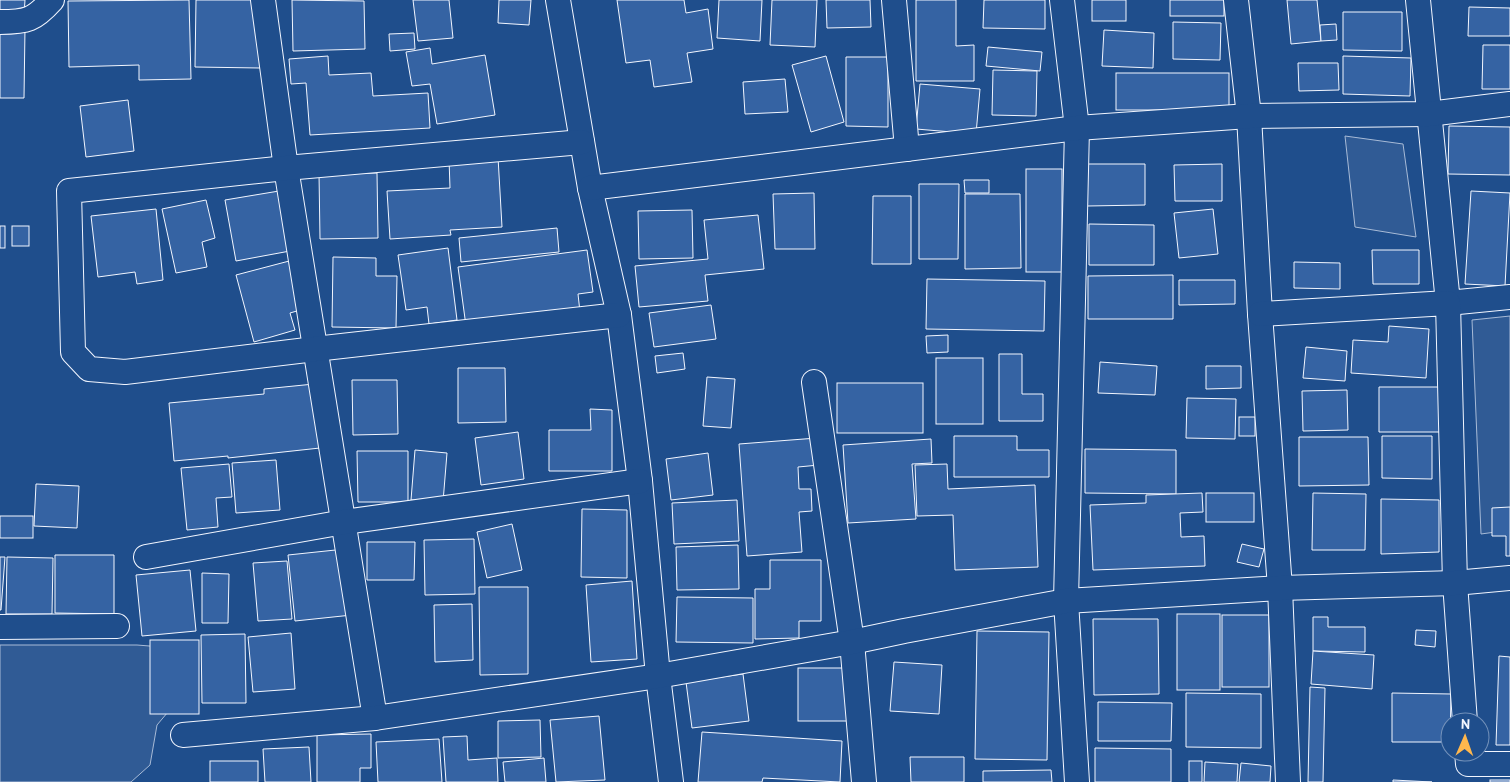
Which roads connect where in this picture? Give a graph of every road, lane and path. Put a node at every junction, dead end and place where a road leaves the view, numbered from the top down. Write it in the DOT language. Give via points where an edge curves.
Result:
graph roads {
  1 [pos="52,0"];
  2 [pos="263,0"];
  3 [pos="558,0"];
  4 [pos="894,0"];
  5 [pos="1062,0"];
  6 [pos="1236,0"];
  7 [pos="1418,0"];
  8 [pos="0,22"];
  9 [pos="1510,104"];
  10 [pos="1430,114"];
  11 [pos="1250,116"];
  12 [pos="1077,128"];
  13 [pos="582,142"];
  14 [pos="907,149"];
  15 [pos="286,168"];
  16 [pos="590,188"];
  17 [pos="1510,297"];
  18 [pos="1448,303"];
  19 [pos="1260,314"];
  20 [pos="619,315"];
  21 [pos="315,348"];
  22 [pos="814,382"];
  23 [pos="640,481"];
  24 [pos="344,522"];
  25 [pos="146,558"];
  26 [pos="1510,578"];
  27 [pos="1455,583"];
  28 [pos="1280,588"];
  29 [pos="1066,601"];
  30 [pos="117,626"];
  31 [pos="0,627"];
  32 [pos="852,642"];
  33 [pos="658,676"];
  34 [pos="1464,712"];
  35 [pos="375,718"];
  36 [pos="183,735"];
  37 [pos="1468,762"];
  38 [pos="1510,764"];
  39 [pos="671,782"];
  40 [pos="864,782"];
  41 [pos="1077,782"];
  42 [pos="1288,782"];
  1 -- 8 [label="street" via="35,17"];
  2 -- 15 [label="street"];
  3 -- 13 [label="street"];
  4 -- 14 [label="street"];
  5 -- 12 [label="street"];
  6 -- 11 [label="street"];
  7 -- 10 [label="street"];
  9 -- 10 [label="street"];
  10 -- 11 [label="street"];
  10 -- 18 [label="street"];
  11 -- 12 [label="street"];
  11 -- 19 [label="street"];
  12 -- 14 [label="street"];
  12 -- 29 [label="street"];
  13 -- 15 [label="street"];
  13 -- 16 [label="street"];
  14 -- 16 [label="street"];
  15 -- 21 [label="street"];
  15 -- 21 [label="street" via="70,191 73,352 89,369 125,372"];
  16 -- 20 [label="street"];
  17 -- 18 [label="street"];
  18 -- 19 [label="street"];
  18 -- 27 [label="street"];
  19 -- 28 [label="street"];
  20 -- 21 [label="street"];
  20 -- 23 [label="street"];
  21 -- 24 [label="street"];
  22 -- 32 [label="street"];
  23 -- 24 [label="street"];
  23 -- 33 [label="street"];
  24 -- 25 [label="street"];
  24 -- 35 [label="street"];
  26 -- 27 [label="street"];
  27 -- 28 [label="street"];
  27 -- 34 [label="street"];
  28 -- 29 [label="street"];
  28 -- 42 [label="street"];
  29 -- 32 [label="street"];
  29 -- 41 [label="street"];
  30 -- 31 [label="street"];
  32 -- 33 [label="street"];
  32 -- 40 [label="street"];
  33 -- 35 [label="street"];
  33 -- 39 [label="street"];
  35 -- 36 [label="street"];
  37 -- 38 [label="street"];
}
